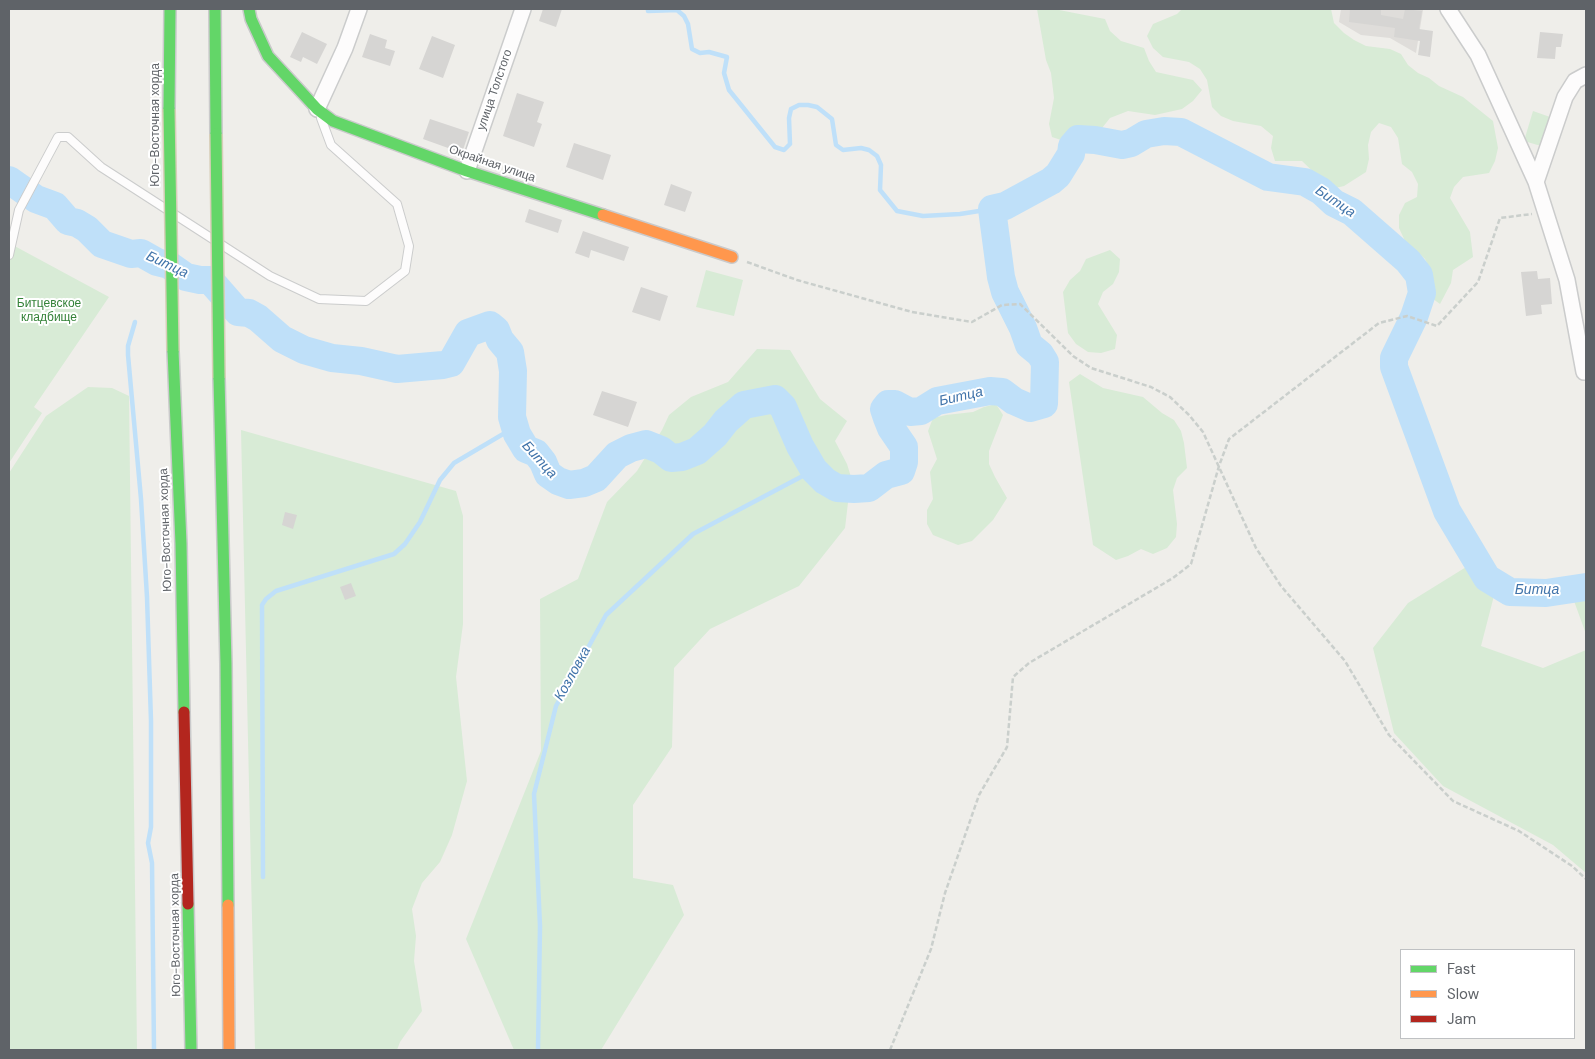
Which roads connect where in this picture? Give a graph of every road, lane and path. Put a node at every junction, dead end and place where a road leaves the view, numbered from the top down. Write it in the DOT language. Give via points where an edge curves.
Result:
graph roads {
  1 [pos="170,9"];
  2 [pos="215,9"];
  3 [pos="249,9"];
  4 [pos="359,9"];
  5 [pos="523,9"];
  6 [pos="1448,9"];
  7 [pos="1586,75"];
  8 [pos="317,109"];
  9 [pos="467,171"];
  10 [pos="1536,182"];
  11 [pos="1546,213"];
  12 [pos="9,255"];
  13 [pos="732,257"];
  14 [pos="1584,372"];
  15 [pos="1218,466"];
  16 [pos="1586,879"];
  17 [pos="191,1050"];
  18 [pos="229,1050"];
  19 [pos="890,1050"];
  1 -- 17 [label="main road, Юго-Восточная хорда, bridge" via="173,351 181,544"];
  2 -- 18 [label="main road, bridge"];
  3 -- 8 [label="main road, Окрайная улица" via="268,56"];
  4 -- 8 [label="street"];
  5 -- 9 [label="street, улица Толстого"];
  6 -- 10 [label="street" via="1478,54"];
  7 -- 10 [label="street" via="1575,81 1565,97"];
  8 -- 9 [label="main road, Окрайная улица" via="333,121"];
  8 -- 12 [label="lane" via="331,145 397,204 408,246 405,271 366,301 319,299 270,276 101,167 68,137 58,137 19,210"];
  9 -- 13 [label="main road, Окрайная улица"];
  10 -- 11 [label="street"];
  11 -- 14 [label="street" via="1567,280"];
  11 -- 15 [label="path" via="1500,218 1478,282 1437,326 1407,316 1379,323 1229,439"];
  13 -- 15 [label="path" via="797,280 912,312 972,322 1002,305 1020,304 1073,356 1091,368 1170,397 1203,432"];
  15 -- 16 [label="path" via="1256,548 1281,586 1345,661 1389,735 1453,801 1519,831"];
  15 -- 19 [label="path" via="1191,564 1030,663 1013,677 1007,748 979,795 931,949"];
}
